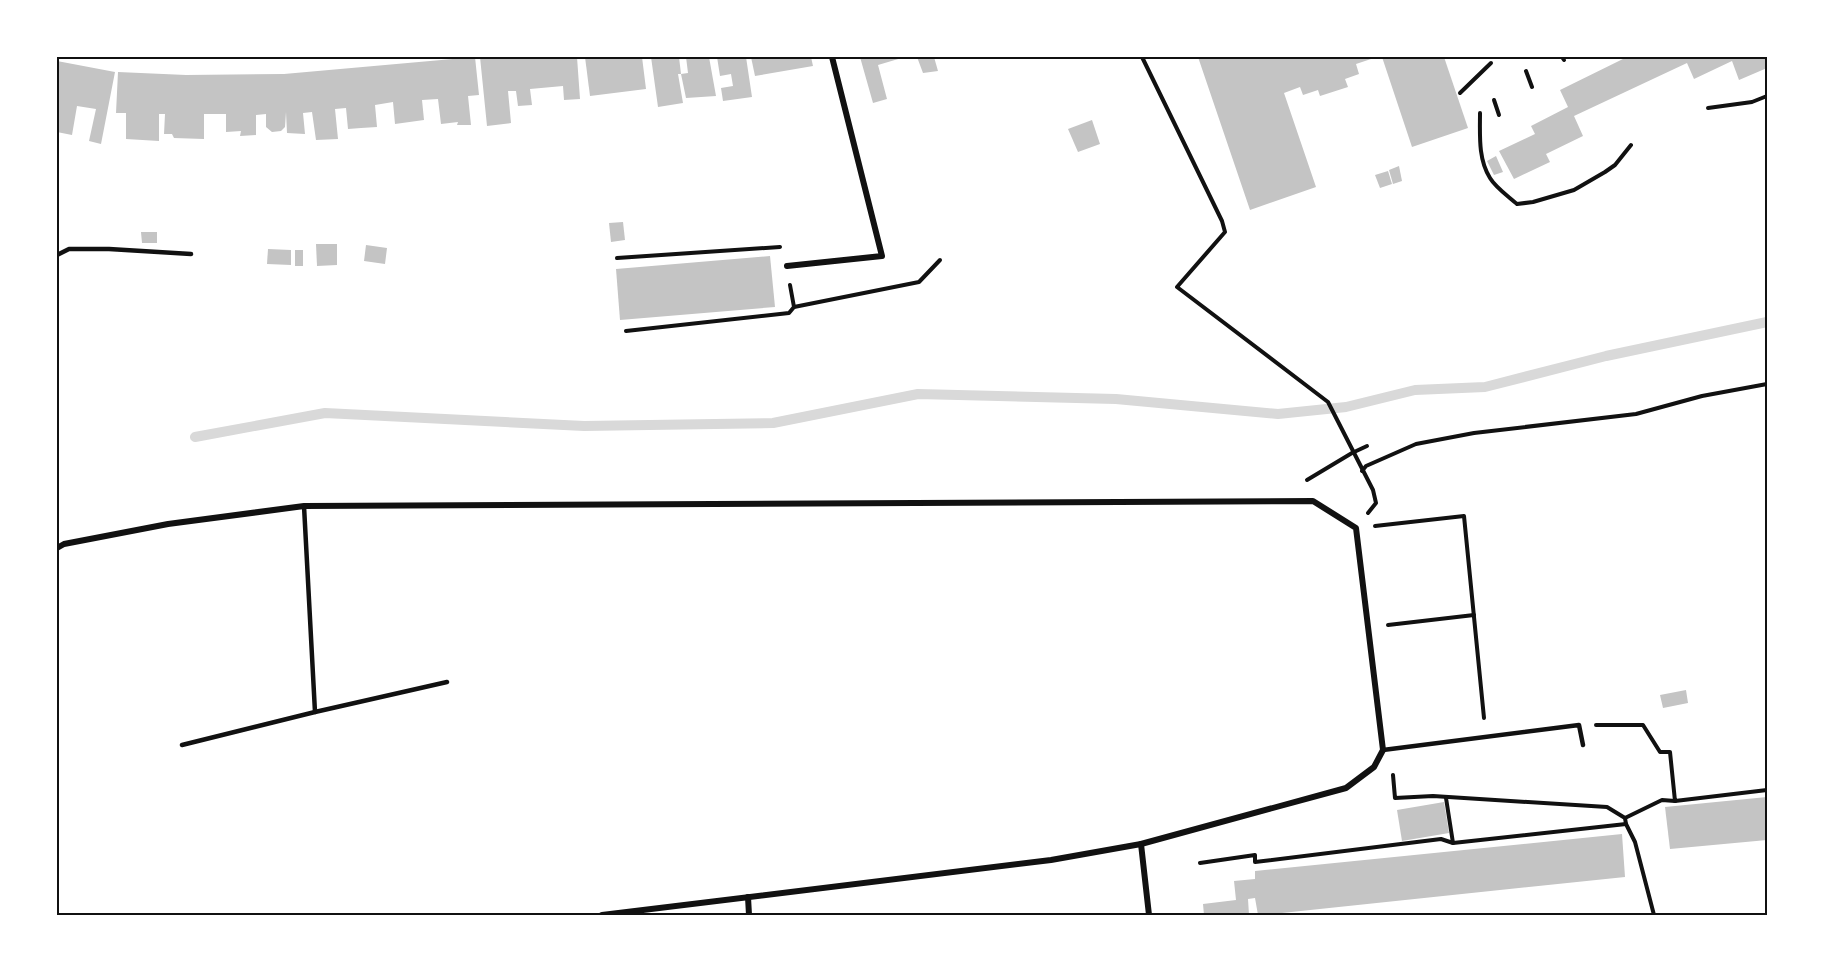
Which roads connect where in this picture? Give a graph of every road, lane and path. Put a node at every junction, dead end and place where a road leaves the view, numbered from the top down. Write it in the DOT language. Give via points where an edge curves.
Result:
graph roads {
  1 [pos="832,57"];
  2 [pos="1142,57"];
  3 [pos="1491,63"];
  4 [pos="1527,71"];
  5 [pos="1532,87"];
  6 [pos="1460,93"];
  7 [pos="1767,96"];
  8 [pos="1494,100"];
  9 [pos="1708,108"];
  10 [pos="1480,113"];
  11 [pos="1499,115"];
  12 [pos="1631,145"];
  13 [pos="191,254"];
  14 [pos="57,255"];
  15 [pos="616,258"];
  16 [pos="940,260"];
  17 [pos="787,266"];
  18 [pos="794,307"];
  19 [pos="626,330"];
  20 [pos="1767,384"];
  21 [pos="1367,446"];
  22 [pos="1352,453"];
  23 [pos="1362,471"];
  24 [pos="1273,501"];
  25 [pos="304,506"];
  26 [pos="1356,528"];
  27 [pos="57,548"];
  28 [pos="1474,615"];
  29 [pos="1369,627"];
  30 [pos="447,682"];
  31 [pos="315,712"];
  32 [pos="1579,725"];
  33 [pos="1486,737"];
  34 [pos="182,744"];
  35 [pos="1583,745"];
  36 [pos="1383,750"];
  37 [pos="1374,767"];
  38 [pos="1767,790"];
  39 [pos="1446,798"];
  40 [pos="1675,801"];
  41 [pos="1625,818"];
  42 [pos="1626,824"];
  43 [pos="1453,843"];
  44 [pos="1141,844"];
  45 [pos="1200,863"];
  46 [pos="748,897"];
  47 [pos="602,915"];
  48 [pos="749,915"];
  49 [pos="1149,915"];
  50 [pos="1654,915"];
  1 -- 17 [label="street" via="882,256"];
  2 -- 22 [label="path" via="1225,232 1177,287 1328,402"];
  3 -- 6 [label="path"];
  4 -- 5 [label="path"];
  7 -- 9 [label="path"];
  8 -- 11 [label="path"];
  10 -- 12 [label="path" via="1484,165 1491,179 1517,204 1575,190 1615,165"];
  13 -- 14 [label="lane" via="69,249"];
  15 -- 17 [label="path" via="782,247"];
  16 -- 18 [label="path" via="919,282"];
  17 -- 18 [label="path"];
  18 -- 19 [label="path" via="789,313"];
  20 -- 23 [label="path" via="1636,414 1474,433 1416,444"];
  21 -- 22 [label="path"];
  22 -- 23 [label="path"];
  22 -- 24 [label="path"];
  23 -- 26 [label="path" via="1376,504"];
  24 -- 25 [label="street"];
  24 -- 26 [label="street" via="1313,501"];
  25 -- 27 [label="street" via="168,524"];
  25 -- 31 [label="lane"];
  26 -- 28 [label="path" via="1464,516"];
  26 -- 29 [label="street"];
  28 -- 29 [label="path"];
  28 -- 33 [label="path"];
  29 -- 36 [label="street"];
  30 -- 31 [label="lane"];
  31 -- 34 [label="lane"];
  32 -- 33 [label="lane"];
  32 -- 35 [label="lane"];
  32 -- 40 [label="path" via="1643,725 1660,752 1670,752"];
  33 -- 36 [label="lane"];
  36 -- 37 [label="street"];
  37 -- 39 [label="path" via="1393,773 1395,798"];
  37 -- 44 [label="street" via="1346,788"];
  38 -- 40 [label="path"];
  39 -- 41 [label="path" via="1607,807"];
  39 -- 43 [label="path"];
  40 -- 41 [label="path" via="1662,800"];
  41 -- 42 [label="path"];
  42 -- 43 [label="path"];
  42 -- 50 [label="path" via="1635,842"];
  43 -- 45 [label="path" via="1441,839 1255,862 1255,855"];
  44 -- 46 [label="street" via="1051,860"];
  44 -- 49 [label="street"];
  46 -- 47 [label="street"];
  46 -- 48 [label="street"];
}
